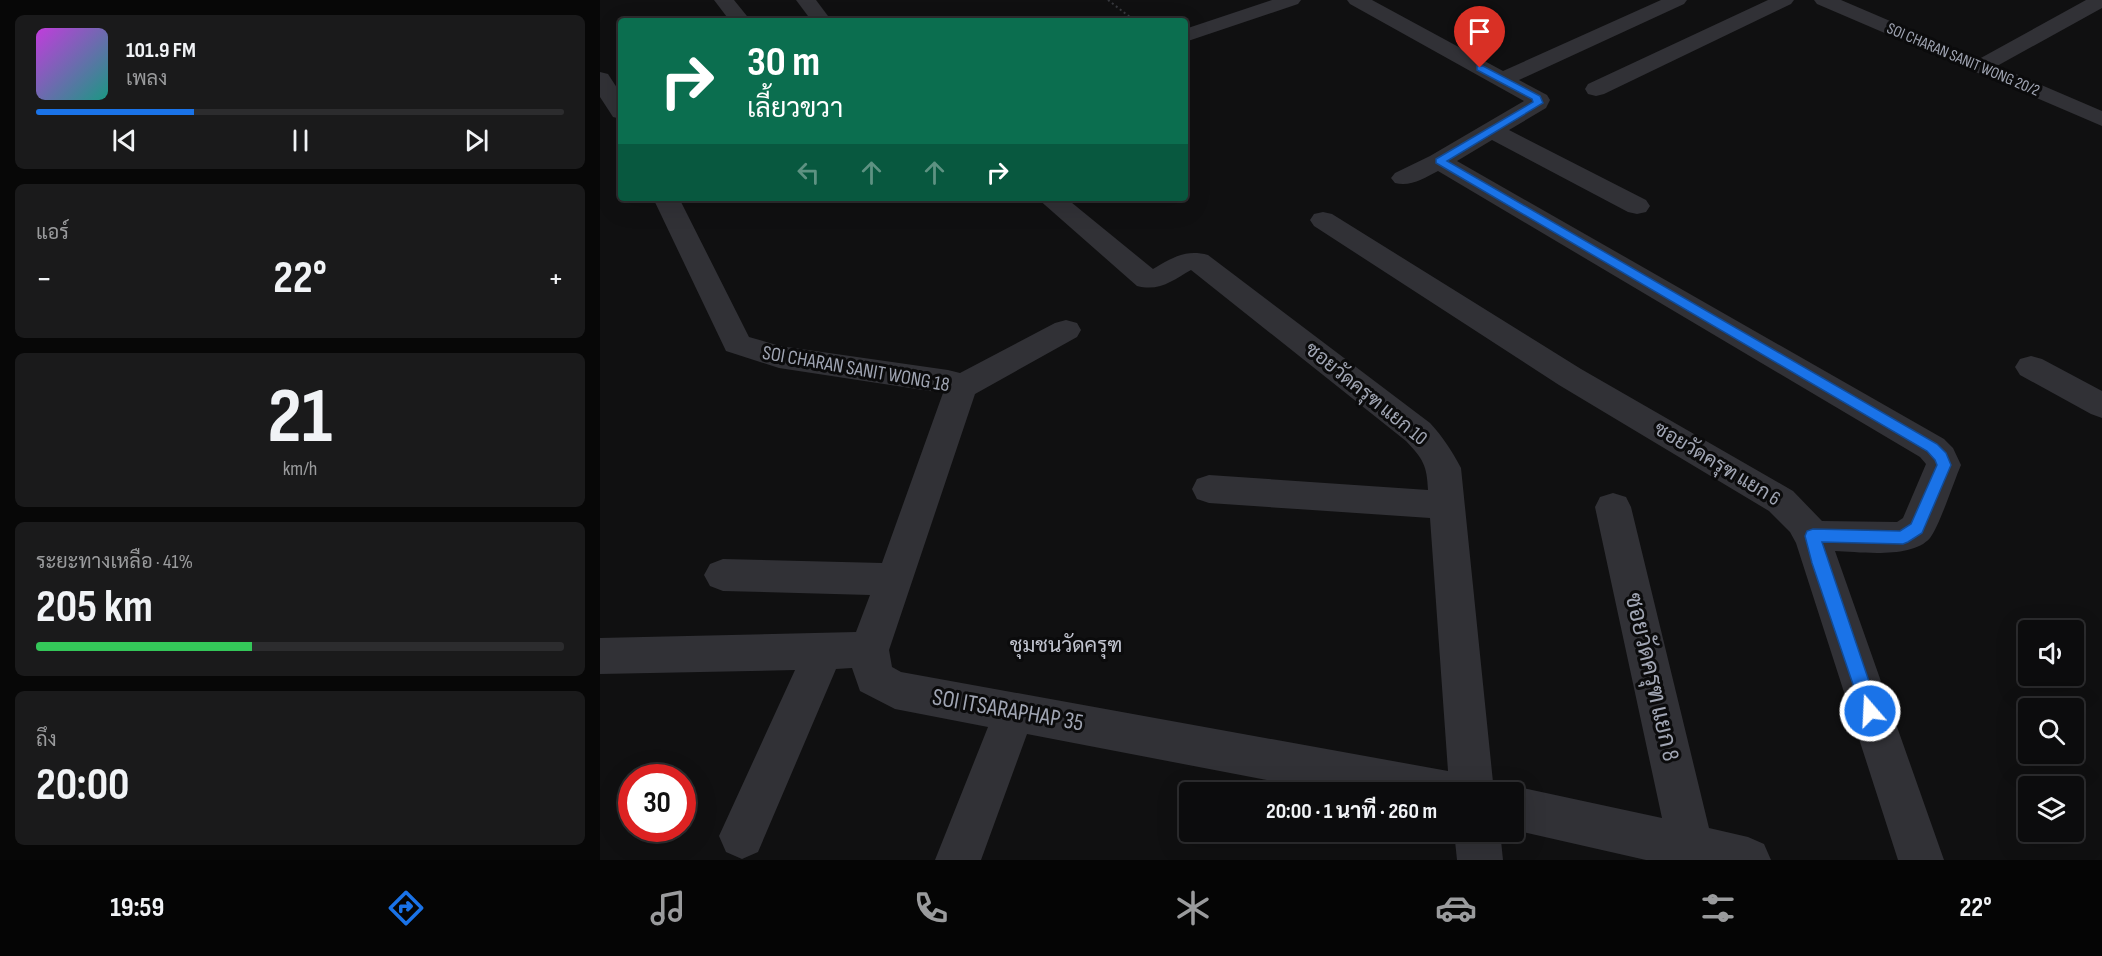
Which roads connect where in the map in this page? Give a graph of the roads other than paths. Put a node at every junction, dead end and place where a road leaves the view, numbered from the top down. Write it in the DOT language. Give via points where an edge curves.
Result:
graph roads {
  1 [pos="724,0"];
  2 [pos="1291,0"];
  3 [pos="1677,0"];
  4 [pos="1784,0"];
  5 [pos="1824,0"];
  6 [pos="2101,0"];
  7 [pos="1365,1"];
  8 [pos="739,18"];
  9 [pos="1188,35"];
  10 [pos="1980,67"];
  11 [pos="1501,80"];
  12 [pos="1596,89"];
  13 [pos="2102,119"];
  14 [pos="1492,130"];
  15 [pos="1439,161"];
  16 [pos="1404,177"];
  17 [pos="667,201"];
  18 [pos="1054,201"];
  19 [pos="1636,206"];
  20 [pos="1323,220"];
  21 [pos="1066,330"];
  22 [pos="2031,367"];
  23 [pos="959,388"];
  24 [pos="2102,406"];
  25 [pos="1209,489"];
  26 [pos="1447,505"];
  27 [pos="1613,507"];
  28 [pos="1813,536"];
  29 [pos="723,575"];
  30 [pos="895,579"];
  31 [pos="824,651"];
  32 [pos="869,651"];
  33 [pos="600,656"];
  34 [pos="1015,711"];
  35 [pos="1392,782"];
  36 [pos="1471,782"];
  37 [pos="1524,811"];
  38 [pos="742,836"];
  39 [pos="1478,842"];
  40 [pos="1668,849"];
  41 [pos="958,860"];
  42 [pos="1480,860"];
  43 [pos="1748,860"];
  44 [pos="1921,860"];
  1 -- 8 [label="street"];
  2 -- 9 [label="street"];
  3 -- 11 [label="street"];
  4 -- 12 [label="street"];
  5 -- 10 [label="street, SOI CHARAN SANIT WONG 20/2"];
  6 -- 10 [label="street"];
  7 -- 11 [label="street"];
  10 -- 13 [label="street, SOI CHARAN SANIT WONG 20/2"];
  11 -- 14 [label="street" via="1539,100"];
  14 -- 15 [label="street"];
  14 -- 19 [label="street"];
  15 -- 16 [label="street"];
  15 -- 28 [label="street" via="1932,448 1941,457 1944,465 1917,528 1903,537"];
  17 -- 23 [label="street, SOI CHARAN SANIT WONG 18" via="737,344 779,357 948,381"];
  18 -- 26 [label="street, ซอยวัดครุฑ แยก 10" via="1147,279 1155,279 1191,259 1198,261 1418,432 1444,468"];
  20 -- 28 [label="street, ซอยวัดครุฑ แยก 6" via="1570,377 1781,501"];
  21 -- 23 [label="street"];
  22 -- 24 [label="street"];
  23 -- 30 [label="street" via="959,398"];
  25 -- 26 [label="street"];
  26 -- 36 [label="street, ซอยวัดครุฑ แยก 10"];
  27 -- 40 [label="street, ซอยวัดครุฑ แยก 8"];
  28 -- 44 [label="street, ซอยวัดครุฑ แยก 6"];
  29 -- 30 [label="street"];
  30 -- 32 [label="street"];
  31 -- 32 [label="street"];
  31 -- 33 [label="street"];
  31 -- 38 [label="street"];
  32 -- 34 [label="street, SOI ITSARAPHAP 35" via="874,678 895,690"];
  34 -- 35 [label="street, SOI ITSARAPHAP 35"];
  34 -- 41 [label="street"];
  37 -- 40 [label="street"];
  39 -- 42 [label="street"];
  40 -- 43 [label="street"];
}
